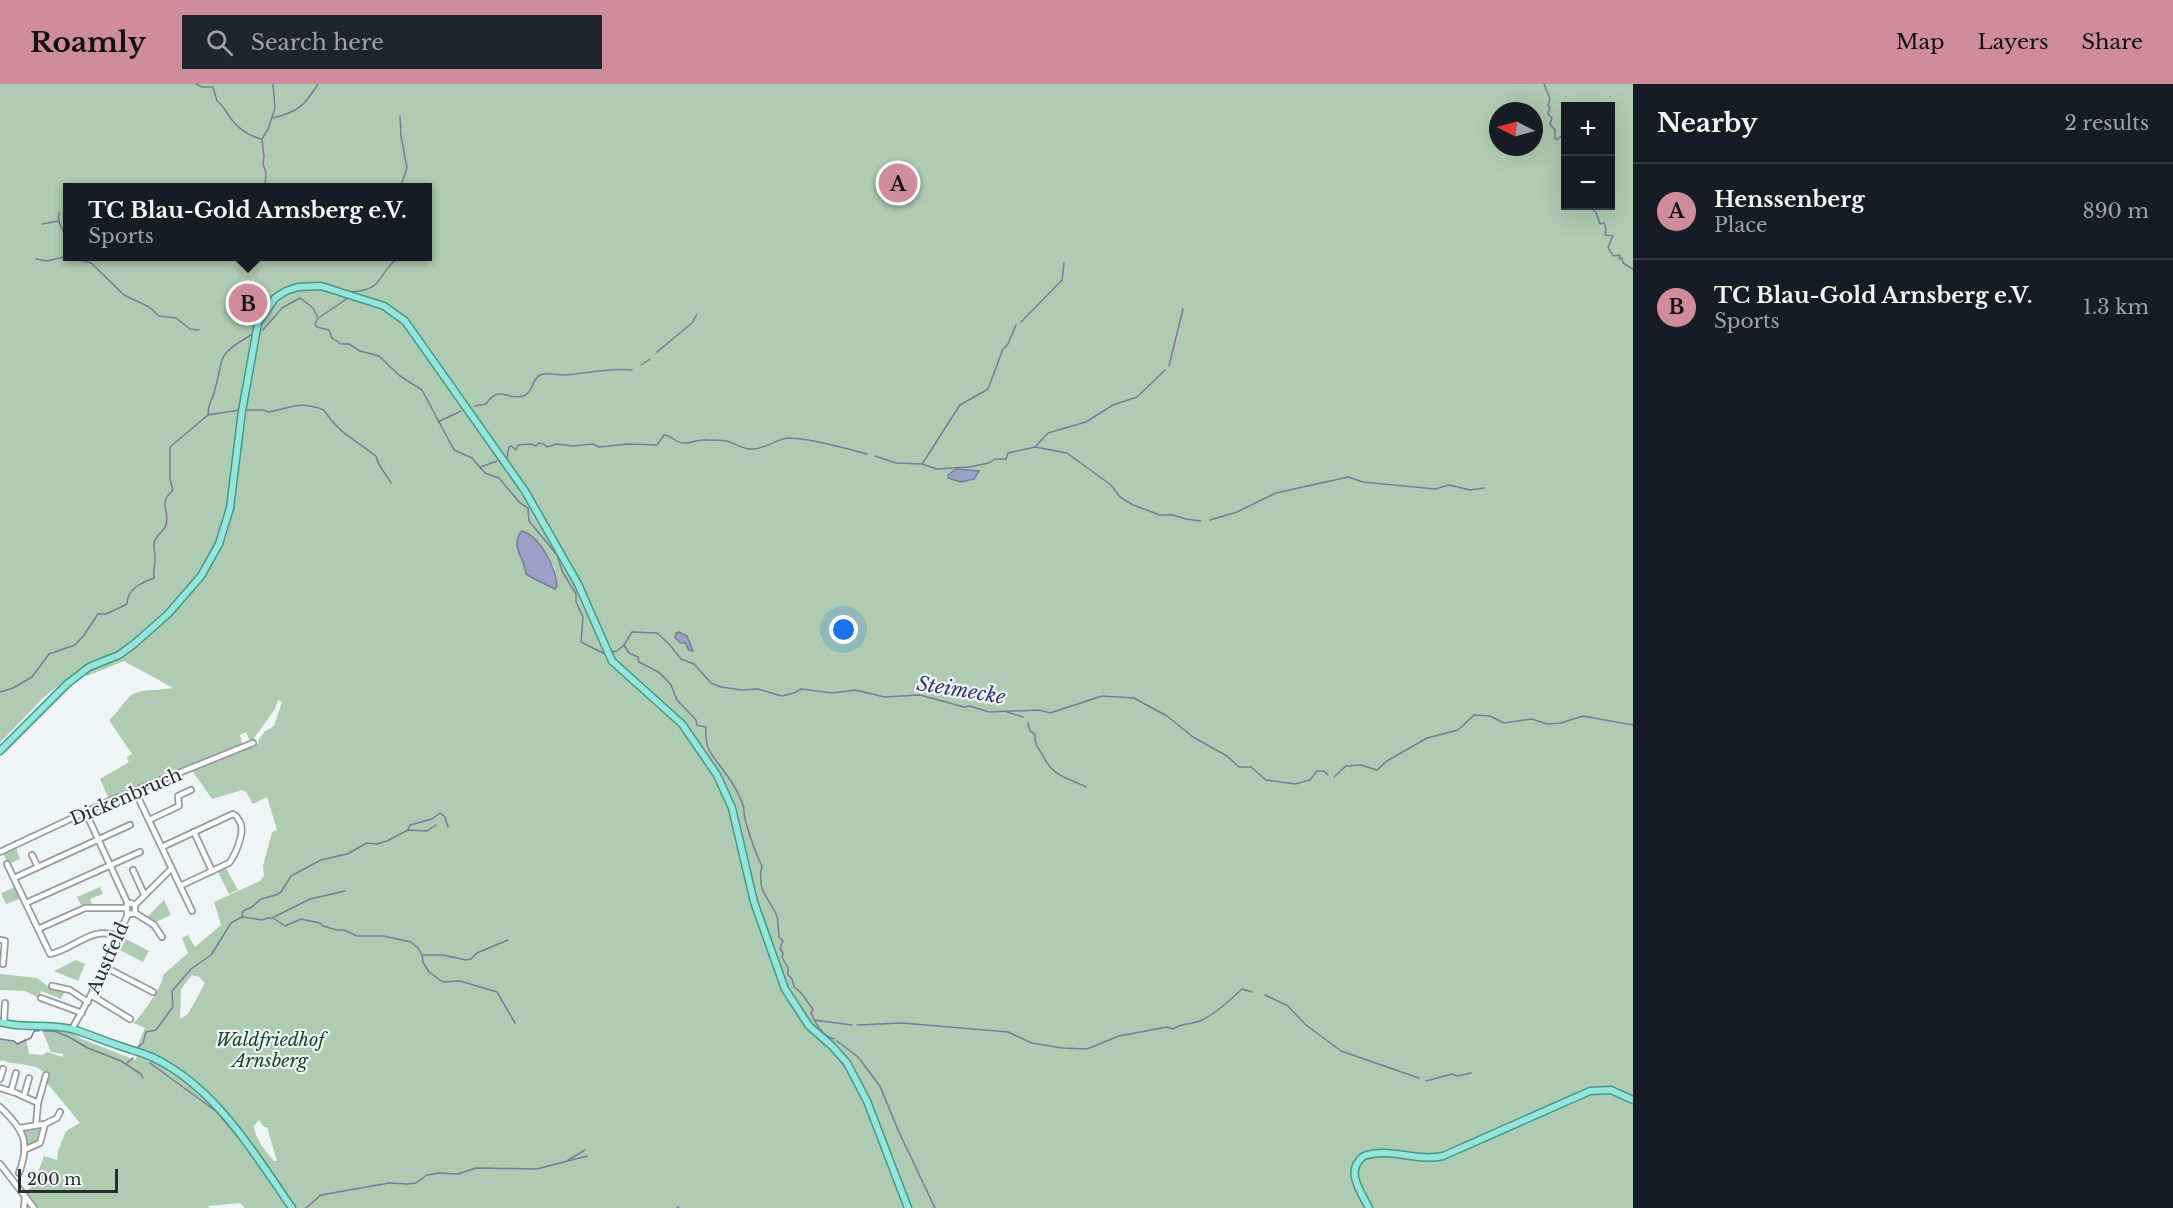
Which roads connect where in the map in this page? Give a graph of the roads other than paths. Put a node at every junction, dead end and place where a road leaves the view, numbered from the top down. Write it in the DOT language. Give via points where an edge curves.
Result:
graph roads {
  1 [pos="253,743"];
  2 [pos="0,751"];
  3 [pos="190,790"];
  4 [pos="135,791"];
  5 [pos="86,813"];
  6 [pos="149,820"];
  7 [pos="130,825"];
  8 [pos="194,832"];
  9 [pos="99,839"];
  10 [pos="162,847"];
  11 [pos="0,852"];
  12 [pos="140,852"];
  13 [pos="32,855"];
  14 [pos="7,864"];
  15 [pos="111,865"];
  16 [pos="38,867"];
  17 [pos="171,868"];
  18 [pos="133,870"];
  19 [pos="212,871"];
  20 [pos="14,878"];
  21 [pos="180,886"];
  22 [pos="144,894"];
  23 [pos="26,903"];
  24 [pos="135,905"];
  25 [pos="127,909"];
  26 [pos="192,911"];
  27 [pos="135,913"];
  28 [pos="38,929"];
  29 [pos="117,936"];
  30 [pos="162,937"];
  31 [pos="0,940"];
  32 [pos="3,964"];
  33 [pos="103,966"];
  34 [pos="52,986"];
  35 [pos="153,992"];
  36 [pos="92,995"];
  37 [pos="41,998"];
  38 [pos="88,1002"];
  39 [pos="5,1004"];
  40 [pos="82,1013"];
  41 [pos="130,1019"];
  42 [pos="2,1022"];
  43 [pos="72,1029"];
  44 [pos="3,1069"];
  45 [pos="16,1073"];
  46 [pos="46,1075"];
  47 [pos="29,1078"];
  48 [pos="0,1079"];
  49 [pos="0,1088"];
  50 [pos="11,1091"];
  51 [pos="24,1096"];
  52 [pos="1633,1100"];
  53 [pos="38,1103"];
  54 [pos="0,1107"];
  55 [pos="60,1112"];
  56 [pos="45,1124"];
  57 [pos="36,1125"];
  58 [pos="20,1128"];
  59 [pos="26,1149"];
  60 [pos="0,1164"];
  61 [pos="20,1173"];
  62 [pos="25,1195"];
  63 [pos="24,1208"];
  64 [pos="34,1208"];
  65 [pos="292,1208"];
  66 [pos="908,1208"];
  67 [pos="1369,1208"];
  1 -- 4 [label="street, Dickenbruch"];
  2 -- 66 [label="main road" via="67,684 89,667 119,656 134,644 168,614 201,576 219,544 230,508 258,323 275,298 291,289 314,285 390,309 405,321 525,491 578,584 612,661 682,724 717,775 732,808 754,902 785,988 809,1026 847,1064 877,1123"];
  3 -- 6 [label="street" via="178,796 179,806"];
  4 -- 5 [label="street, Dickenbruch"];
  4 -- 6 [label="street"];
  5 -- 9 [label="street"];
  5 -- 11 [label="street, Dickenbruch"];
  6 -- 10 [label="street"];
  7 -- 9 [label="street"];
  8 -- 10 [label="street"];
  8 -- 19 [label="street"];
  8 -- 19 [label="street" via="233,814 241,824 232,860"];
  9 -- 15 [label="street"];
  9 -- 16 [label="street"];
  10 -- 17 [label="street"];
  12 -- 15 [label="street"];
  13 -- 16 [label="street"];
  14 -- 20 [label="street"];
  15 -- 23 [label="street"];
  15 -- 25 [label="street"];
  16 -- 20 [label="street"];
  17 -- 21 [label="street"];
  17 -- 22 [label="street"];
  18 -- 22 [label="street"];
  19 -- 21 [label="street"];
  20 -- 23 [label="street"];
  21 -- 26 [label="street"];
  22 -- 24 [label="street"];
  23 -- 28 [label="street"];
  24 -- 25 [label="street"];
  24 -- 27 [label="street"];
  25 -- 27 [label="street"];
  25 -- 28 [label="street" via="85,908"];
  25 -- 29 [label="street, Austfeld"];
  27 -- 30 [label="street"];
  28 -- 29 [label="street" via="51,954 96,934"];
  29 -- 33 [label="street, Austfeld"];
  31 -- 32 [label="street" via="5,941"];
  33 -- 35 [label="street"];
  33 -- 36 [label="street, Austfeld"];
  34 -- 38 [label="street, Austfeld" via="70,990"];
  36 -- 38 [label="street, Austfeld"];
  36 -- 41 [label="street"];
  37 -- 40 [label="street, Austfeld"];
  38 -- 40 [label="street, Austfeld"];
  39 -- 42 [label="street"];
  40 -- 43 [label="street, Austfeld"];
  42 -- 43 [label="main road"];
  43 -- 65 [label="main road" via="154,1058 190,1082 234,1125"];
  44 -- 48 [label="street"];
  45 -- 50 [label="street"];
  46 -- 53 [label="street"];
  47 -- 51 [label="street"];
  49 -- 50 [label="street"];
  50 -- 51 [label="street"];
  51 -- 53 [label="street"];
  52 -- 67 [label="main road" via="1611,1090 1590,1091 1443,1156 1364,1156 1354,1175"];
  53 -- 57 [label="street"];
  54 -- 58 [label="street"];
  55 -- 56 [label="street"];
  56 -- 57 [label="street"];
  56 -- 59 [label="street" via="40,1143"];
  57 -- 58 [label="street"];
  58 -- 59 [label="street"];
  59 -- 61 [label="street"];
  60 -- 62 [label="street"];
  62 -- 63 [label="street"];
  62 -- 64 [label="street"];
}
